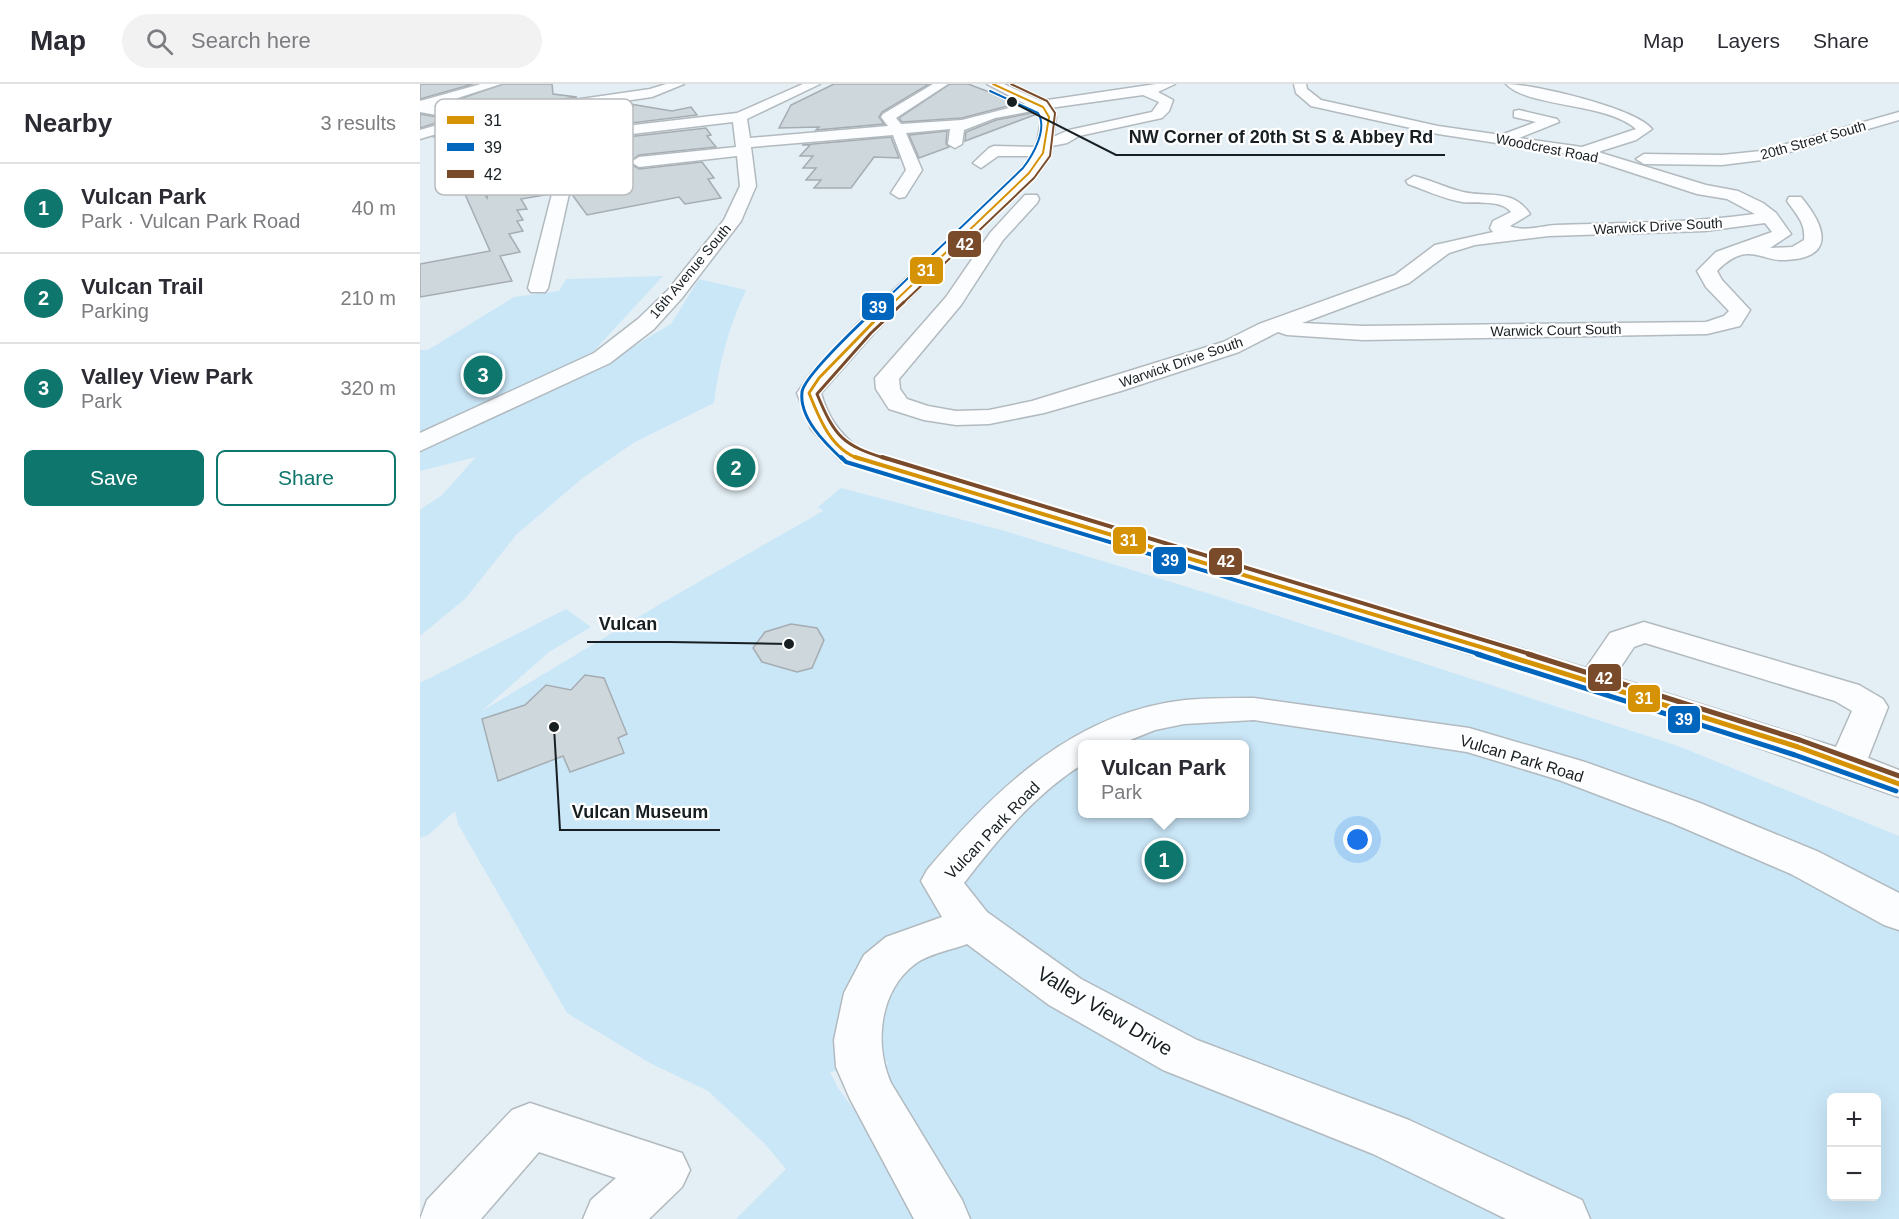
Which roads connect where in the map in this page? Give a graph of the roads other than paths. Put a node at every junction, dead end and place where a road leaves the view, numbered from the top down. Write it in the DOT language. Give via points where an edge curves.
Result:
graph roads {
  1 [pos="495,84"];
  2 [pos="678,84"];
  3 [pos="814,84"];
  4 [pos="942,84"];
  5 [pos="993,84"];
  6 [pos="1169,84"];
  7 [pos="1300,84"];
  8 [pos="1512,84"];
  9 [pos="1142,88"];
  10 [pos="446,99"];
  11 [pos="610,99"];
  12 [pos="435,102"];
  13 [pos="420,107"];
  14 [pos="1043,107"];
  15 [pos="435,110"];
  16 [pos="1519,114"];
  17 [pos="1899,116"];
  18 [pos="740,117"];
  19 [pos="961,124"];
  20 [pos="633,129"];
  21 [pos="435,130"];
  22 [pos="897,130"];
  23 [pos="420,135"];
  24 [pos="1500,139"];
  25 [pos="955,144"];
  26 [pos="743,147"];
  27 [pos="1043,149"];
  28 [pos="1582,152"];
  29 [pos="639,162"];
  30 [pos="981,163"];
  31 [pos="1414,181"];
  32 [pos="898,192"];
  33 [pos="560,195"];
  34 [pos="1795,201"];
  35 [pos="1770,217"];
  36 [pos="1513,235"];
  37 [pos="1744,246"];
  38 [pos="538,288"];
  39 [pos="1267,328"];
  40 [pos="420,443"];
  41 [pos="1594,682"];
  42 [pos="1098,740"];
  43 [pos="1078,751"];
  44 [pos="1847,764"];
  45 [pos="1899,784"];
  46 [pos="1899,913"];
  47 [pos="972,924"];
  48 [pos="446,1219"];
  49 [pos="610,1219"];
  50 [pos="943,1219"];
  51 [pos="1563,1219"];
  1 -- 10 [label="street"];
  2 -- 11 [label="street" via="652,93"];
  3 -- 18 [label="street"];
  4 -- 22 [label="street" via="888,117"];
  5 -- 14 [label="street"];
  6 -- 9 [label="street"];
  7 -- 24 [label="street, Woodcrest Road" via="1300,90 1316,103 1438,130"];
  8 -- 28 [label="street" via="1631,117 1646,129 1633,138"];
  9 -- 14 [label="street"];
  9 -- 27 [label="street" via="1166,99 1157,116 1074,133"];
  12 -- 13 [label="street"];
  13 -- 15 [label="street"];
  14 -- 19 [label="street" via="992,114"];
  14 -- 27 [label="street" via="1049,117"];
  16 -- 24 [label="street" via="1552,122"];
  17 -- 28 [label="street, 20th Street South" via="1742,158 1666,160"];
  18 -- 20 [label="street"];
  18 -- 26 [label="street, 16th Avenue South"];
  19 -- 22 [label="street"];
  19 -- 25 [label="street"];
  21 -- 23 [label="street"];
  22 -- 26 [label="street"];
  22 -- 32 [label="street" via="914,170"];
  24 -- 28 [label="street, Woodcrest Road"];
  26 -- 29 [label="street"];
  26 -- 40 [label="street, 16th Avenue South" via="748,186 732,221 675,294 646,324 602,358"];
  27 -- 30 [label="street" via="994,151"];
  27 -- 39 [label="street, Warwick Drive South" via="1056,158 1058,166 996,237 954,302 888,378 888,390 897,404 956,418 989,417 1183,364 1231,347"];
  27 -- 41 [label="street" via="1029,173 819,378 809,393 828,437 852,456 1040,517"];
  28 -- 35 [label="street, Woodcrest Road" via="1738,198"];
  31 -- 36 [label="street" via="1462,197 1496,199 1515,205 1521,214 1498,225"];
  33 -- 38 [label="street"];
  34 -- 37 [label="street" via="1811,223 1814,238 1808,250 1778,255"];
  35 -- 36 [label="street, Warwick Drive South" via="1705,226"];
  35 -- 37 [label="street" via="1782,234 1764,243"];
  36 -- 39 [label="street, Warwick Drive South" via="1442,249 1402,279"];
  37 -- 39 [label="street, Warwick Court South" via="1713,262 1707,271 1713,283 1740,310 1732,321 1707,327 1363,333"];
  41 -- 44 [label="street"];
  41 -- 44 [label="street" via="1622,640 1644,632 1847,693 1871,707"];
  42 -- 46 [label="street, Vulcan Park Road" via="1146,720 1184,712 1254,709 1469,740 1572,771 1686,813 1805,863"];
  43 -- 47 [label="street, Vulcan Park Road" via="1019,799 942,881"];
  44 -- 45 [label="street"];
  47 -- 50 [label="street" via="901,950 880,968 867,993 856,1040 860,1067 874,1099"];
  47 -- 51 [label="street, Valley View Drive" via="1065,992 1180,1056 1391,1137"];
  48 -- 49 [label="street" via="530,1126 664,1170"];
}
